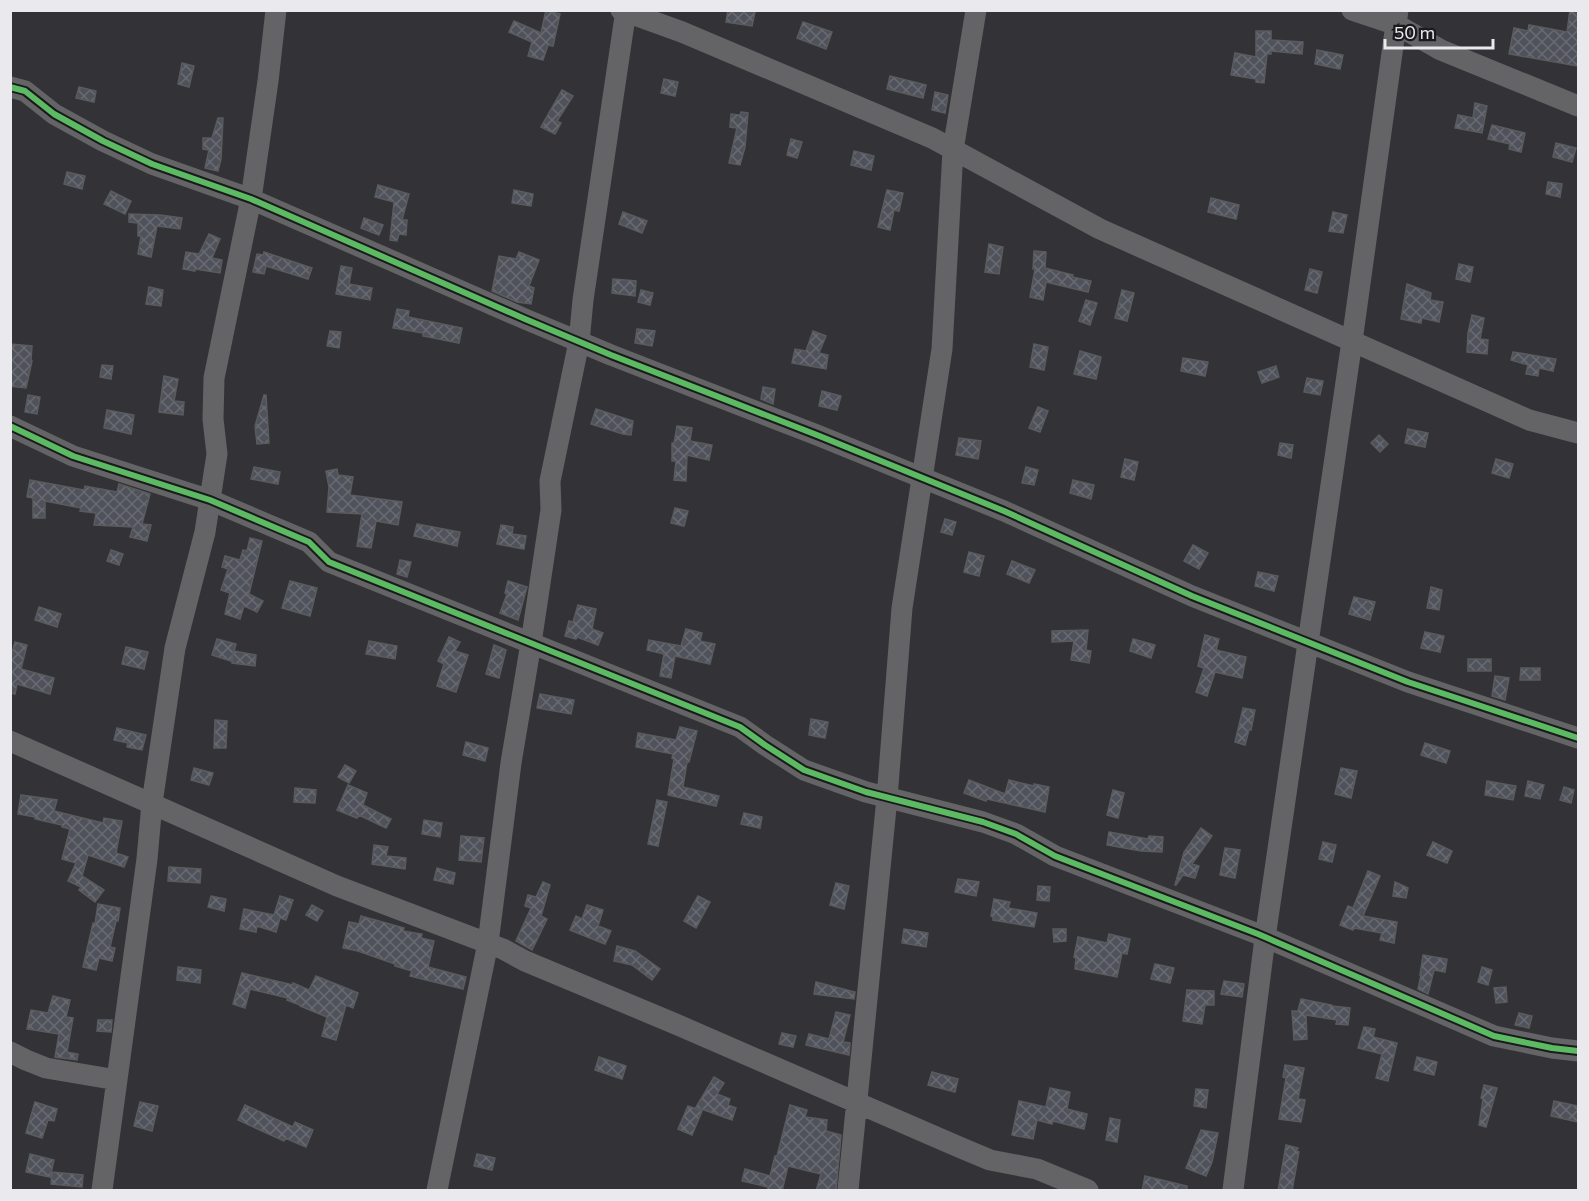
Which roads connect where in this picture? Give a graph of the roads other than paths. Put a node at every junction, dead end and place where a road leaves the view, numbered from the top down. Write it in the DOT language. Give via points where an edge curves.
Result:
graph roads {
  1 [pos="276,10"];
  2 [pos="976,10"];
  3 [pos="1352,10"];
  4 [pos="625,11"];
  5 [pos="1397,18"];
  6 [pos="10,87"];
  7 [pos="1578,106"];
  8 [pos="953,150"];
  9 [pos="251,199"];
  10 [pos="1352,341"];
  11 [pos="579,342"];
  12 [pos="10,426"];
  13 [pos="1578,433"];
  14 [pos="922,477"];
  15 [pos="210,500"];
  16 [pos="1309,642"];
  17 [pos="531,643"];
  18 [pos="1578,738"];
  19 [pos="10,741"];
  20 [pos="887,798"];
  21 [pos="152,802"];
  22 [pos="1265,938"];
  23 [pos="488,943"];
  24 [pos="1578,1051"];
  25 [pos="10,1052"];
  26 [pos="117,1080"];
  27 [pos="856,1102"];
  28 [pos="102,1191"];
  29 [pos="437,1191"];
  30 [pos="848,1191"];
  31 [pos="1088,1191"];
  32 [pos="1233,1191"];
  1 -- 9 [label="street"];
  2 -- 8 [label="street"];
  3 -- 5 [label="street"];
  4 -- 8 [label="street"];
  4 -- 11 [label="street"];
  5 -- 7 [label="street" via="1441,50"];
  5 -- 10 [label="street"];
  6 -- 9 [label="street" via="152,165"];
  8 -- 10 [label="street" via="1100,229"];
  8 -- 14 [label="street" via="942,349"];
  9 -- 11 [label="street"];
  9 -- 15 [label="street" via="214,378 217,454"];
  10 -- 13 [label="street" via="1529,420"];
  10 -- 16 [label="street"];
  11 -- 14 [label="street"];
  11 -- 17 [label="street" via="550,481 551,510"];
  12 -- 15 [label="street" via="74,456"];
  14 -- 16 [label="street" via="1192,596"];
  14 -- 20 [label="street" via="902,608"];
  15 -- 17 [label="street" via="309,542 329,562"];
  15 -- 21 [label="street" via="175,648"];
  16 -- 18 [label="street" via="1408,682"];
  16 -- 22 [label="street"];
  17 -- 20 [label="street" via="740,727 804,770"];
  17 -- 23 [label="street"];
  19 -- 21 [label="street"];
  20 -- 22 [label="street" via="1016,834 1055,856"];
  20 -- 27 [label="street"];
  21 -- 23 [label="street" via="338,886"];
  21 -- 26 [label="street"];
  22 -- 24 [label="street" via="1494,1036"];
  22 -- 32 [label="street"];
  23 -- 27 [label="street"];
  23 -- 29 [label="street"];
  25 -- 26 [label="street" via="46,1068"];
  26 -- 28 [label="street"];
  27 -- 30 [label="street"];
  27 -- 31 [label="street" via="990,1160 1037,1169"];
}
